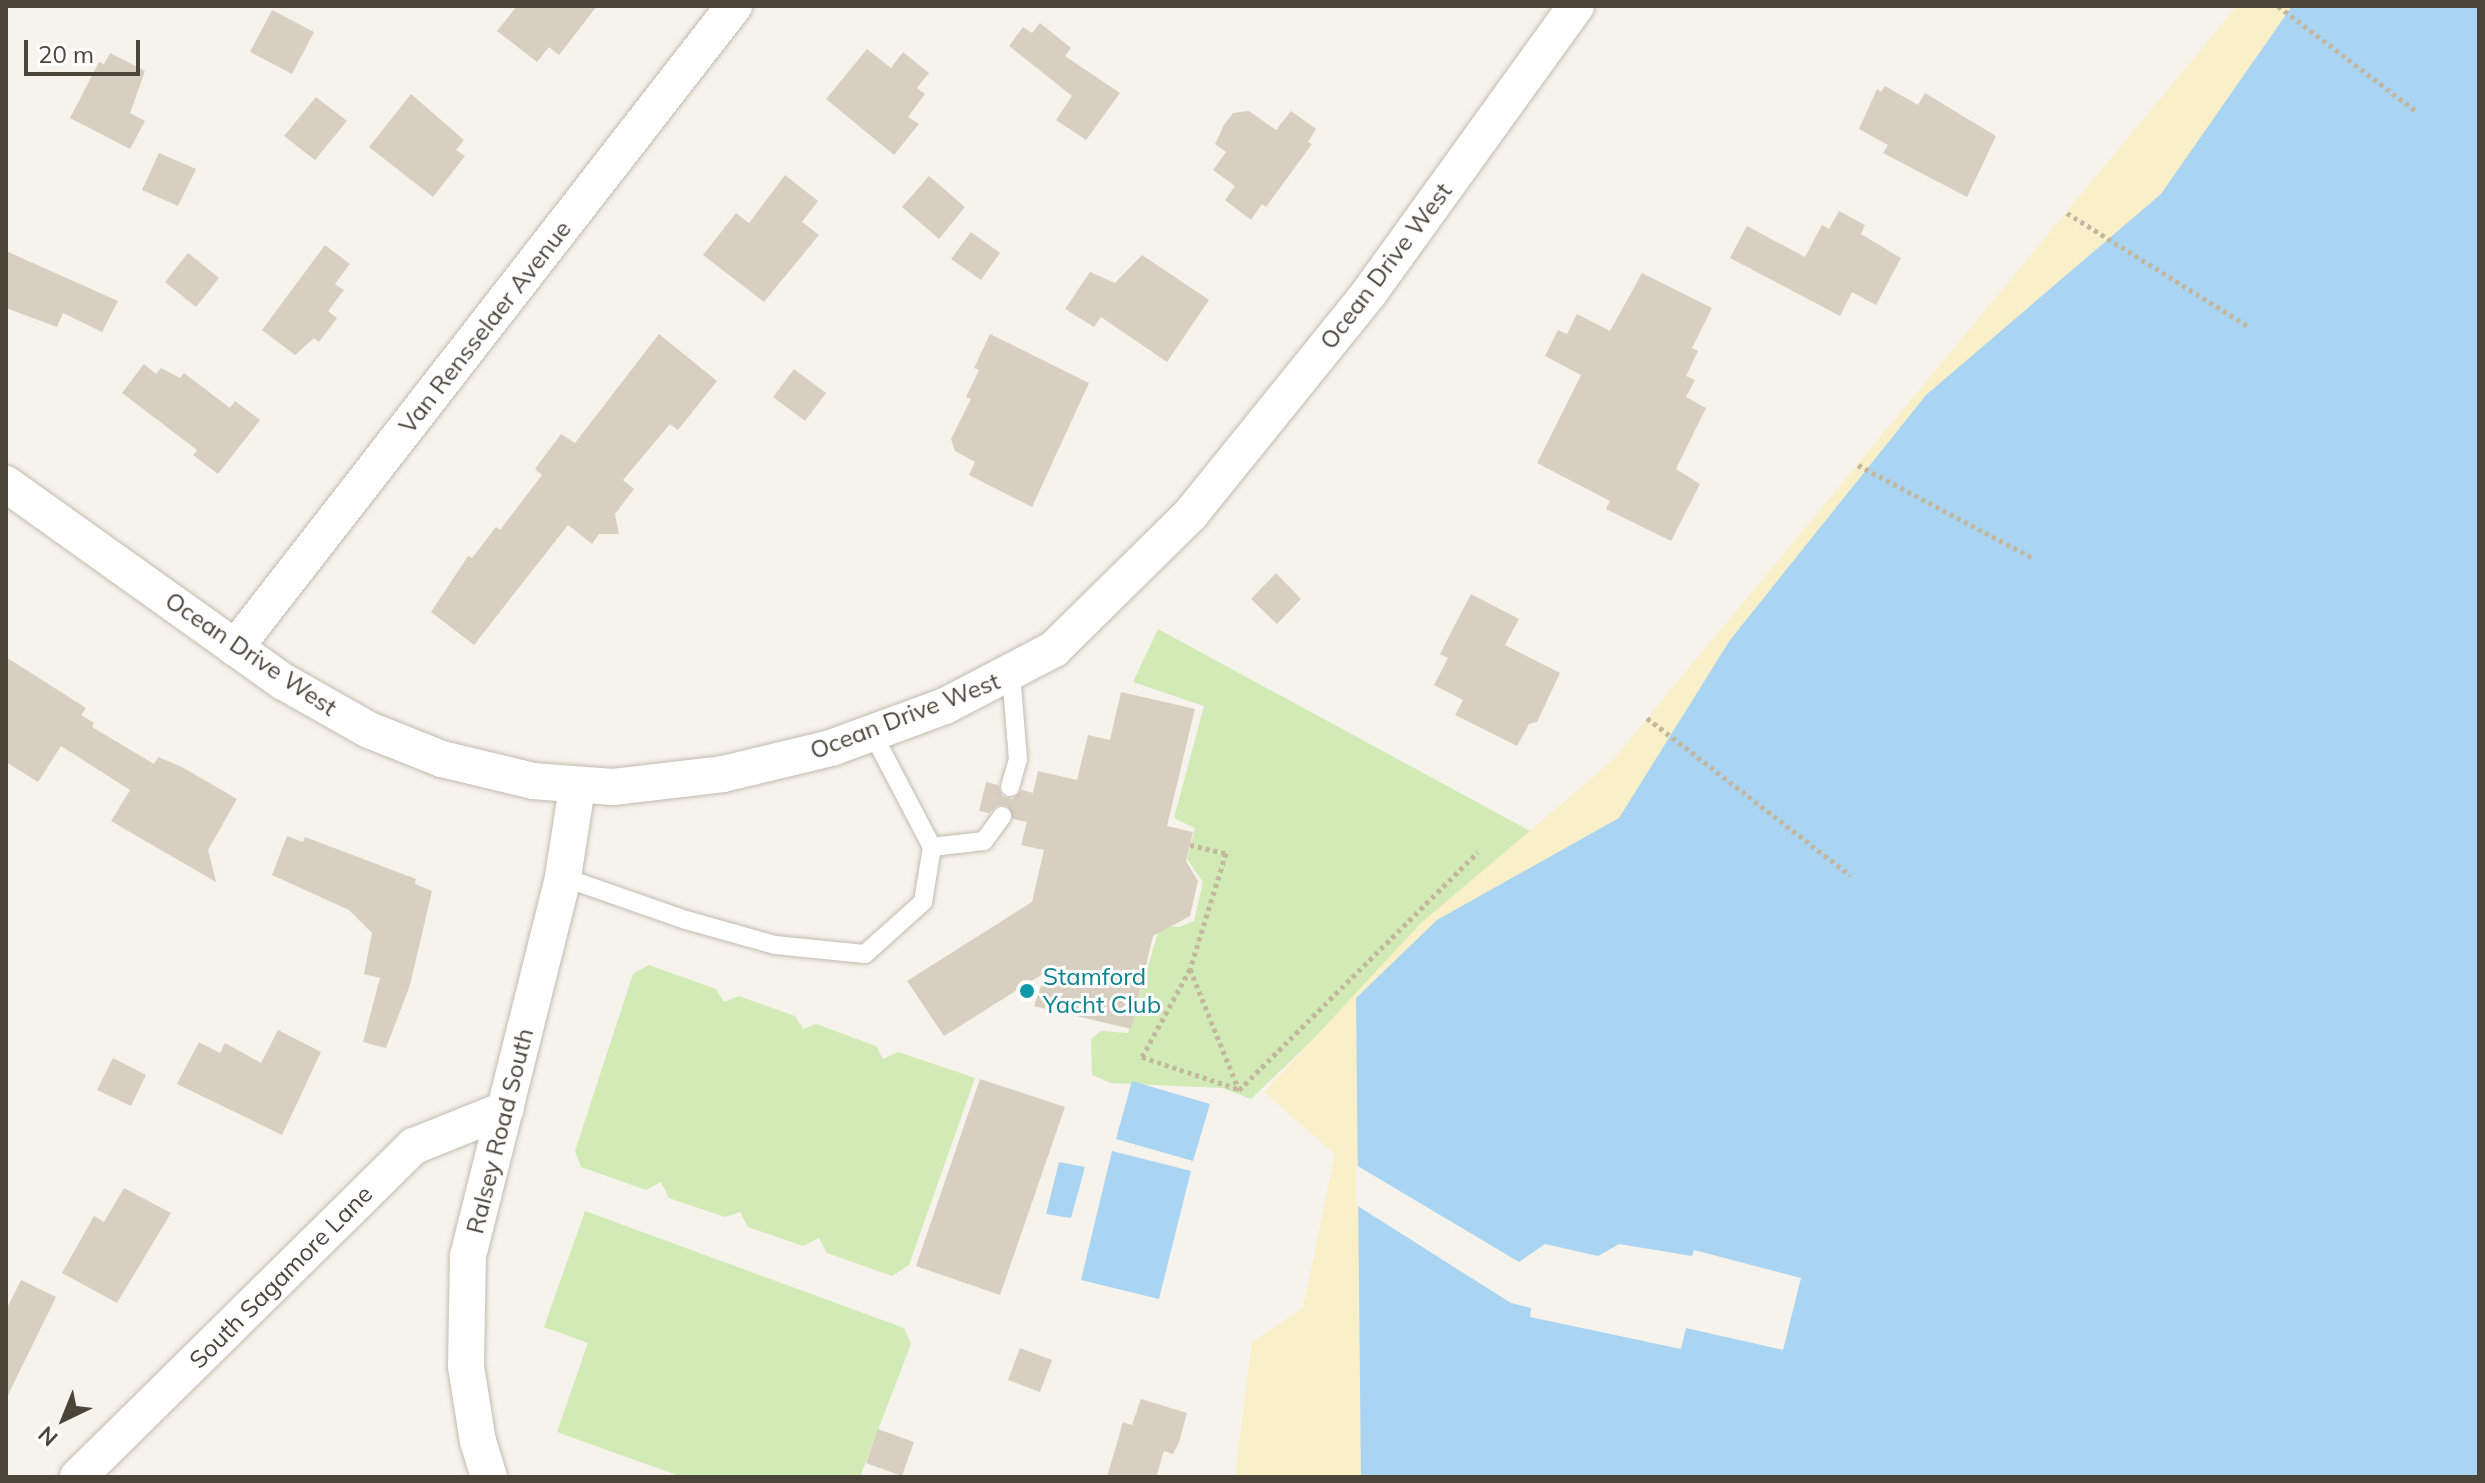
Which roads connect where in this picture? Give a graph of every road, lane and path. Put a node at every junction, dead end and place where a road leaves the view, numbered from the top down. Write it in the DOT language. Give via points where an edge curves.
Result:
graph roads {
  1 [pos="734,6"];
  2 [pos="1576,6"];
  3 [pos="2278,6"];
  4 [pos="2417,112"];
  5 [pos="2067,213"];
  6 [pos="2248,326"];
  7 [pos="1858,465"];
  8 [pos="6,484"];
  9 [pos="2035,559"];
  10 [pos="235,648"];
  11 [pos="1011,674"];
  12 [pos="1647,718"];
  13 [pos="872,732"];
  14 [pos="1010,787"];
  15 [pos="577,788"];
  16 [pos="1002,816"];
  17 [pos="1190,845"];
  18 [pos="932,847"];
  19 [pos="1478,852"];
  20 [pos="1850,875"];
  21 [pos="563,877"];
  22 [pos="1190,969"];
  23 [pos="1239,1090"];
  24 [pos="506,1109"];
  25 [pos="78,1477"];
  26 [pos="489,1477"];
  1 -- 10 [label="street, Van Rensselaer Avenue"];
  2 -- 11 [label="street, Ocean Drive West" via="1369,293 1190,515 1054,649"];
  3 -- 4 [label="path"];
  5 -- 6 [label="path"];
  7 -- 9 [label="path"];
  8 -- 10 [label="street, Ocean Drive West"];
  10 -- 15 [label="street, Ocean Drive West" via="332,710 407,747 482,770"];
  11 -- 13 [label="street, Ocean Drive West"];
  11 -- 14 [label="lane" via="1018,759"];
  12 -- 20 [label="path"];
  13 -- 15 [label="street, Ocean Drive West" via="736,772"];
  13 -- 18 [label="lane"];
  15 -- 21 [label="street, Ralsey Road South"];
  16 -- 18 [label="lane" via="984,841"];
  17 -- 22 [label="path" via="1226,853"];
  18 -- 21 [label="lane" via="923,902 865,954 775,945"];
  19 -- 23 [label="path"];
  21 -- 24 [label="street, Ralsey Road South"];
  22 -- 23 [label="path"];
  22 -- 23 [label="path" via="1142,1057"];
  24 -- 25 [label="street, South Sagamore Lane" via="414,1146"];
  24 -- 26 [label="street, Ralsey Road South" via="468,1256 466,1366"];
}
